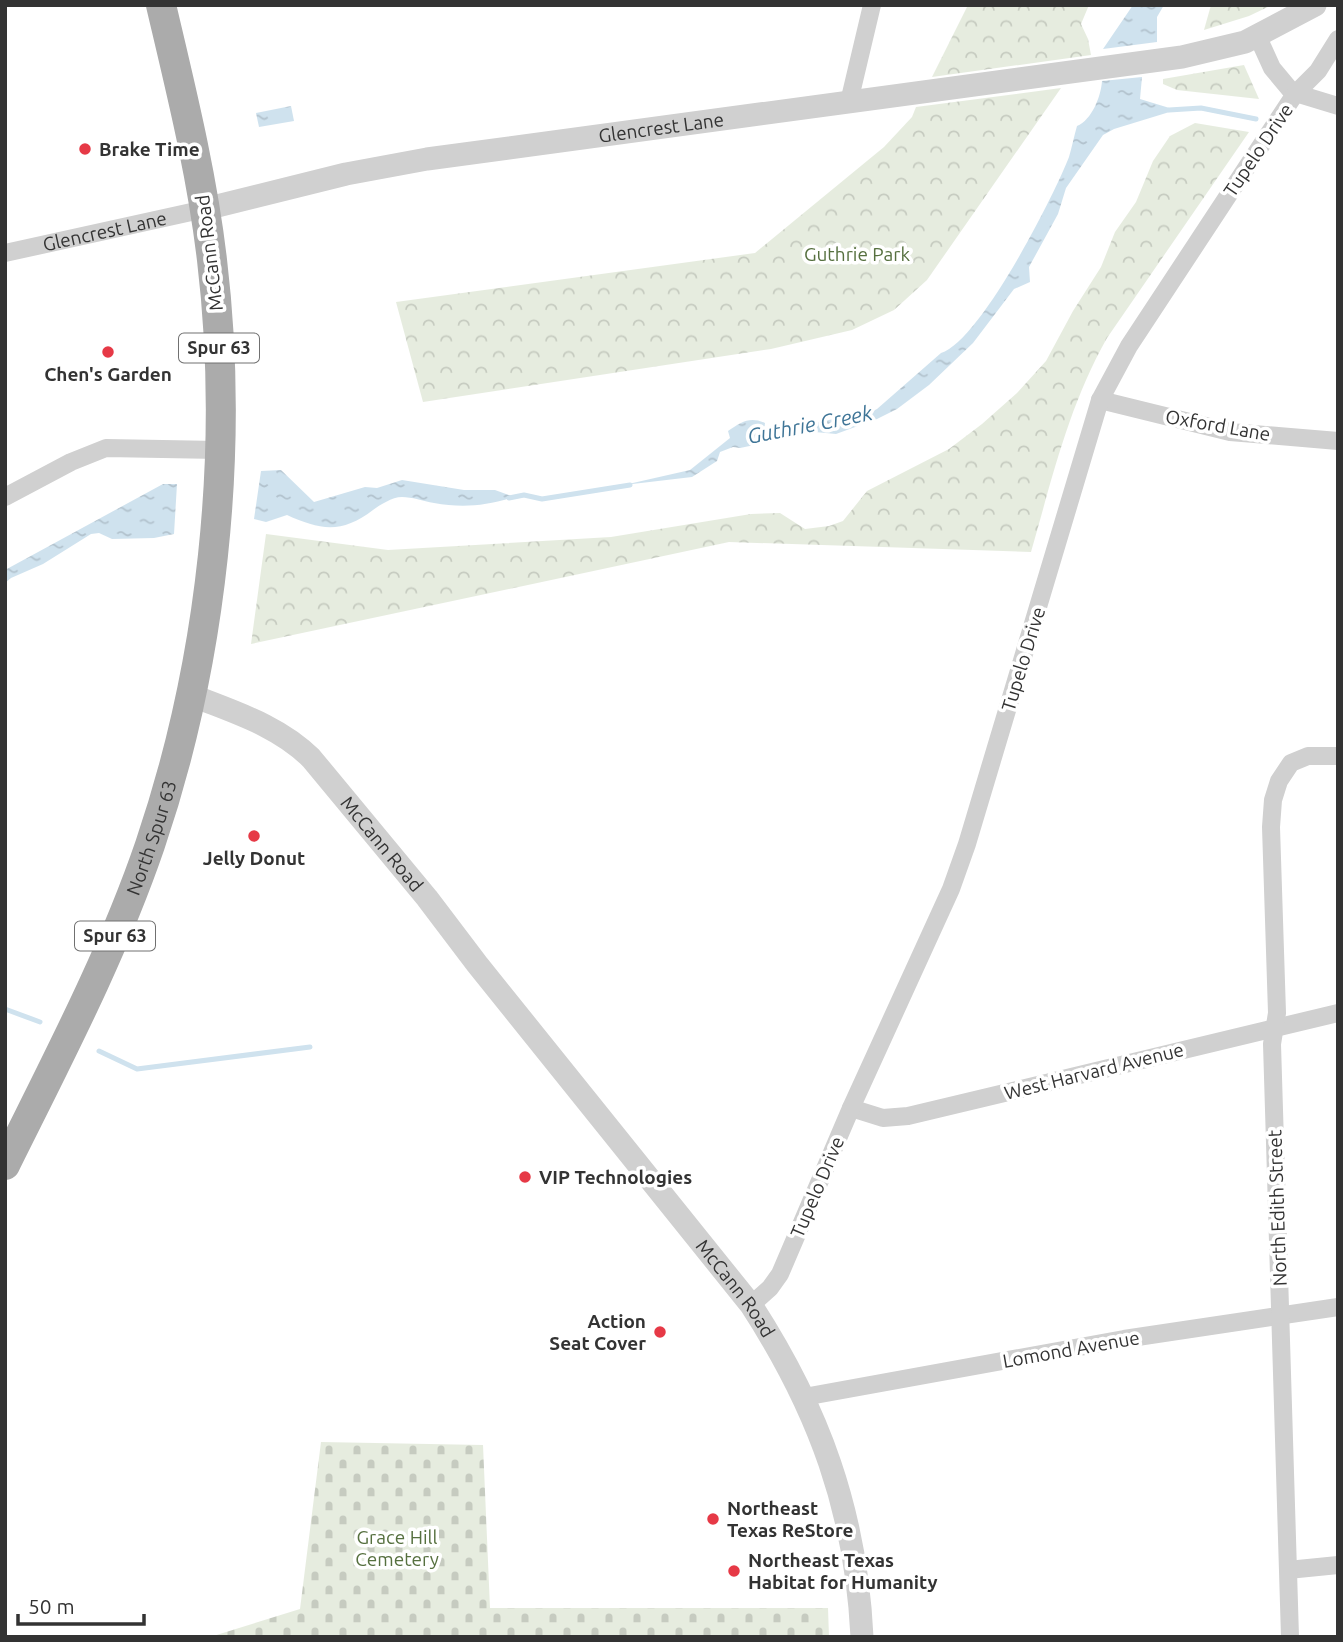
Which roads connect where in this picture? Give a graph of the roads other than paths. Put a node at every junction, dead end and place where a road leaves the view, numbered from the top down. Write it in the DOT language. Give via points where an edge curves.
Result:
graph roads {
  1 [pos="162,5"];
  2 [pos="872,5"];
  3 [pos="1315,5"];
  4 [pos="1257,35"];
  5 [pos="1338,39"];
  6 [pos="1295,94"];
  7 [pos="849,103"];
  8 [pos="1338,106"];
  9 [pos="205,209"];
  10 [pos="5,253"];
  11 [pos="1100,401"];
  12 [pos="1338,441"];
  13 [pos="219,450"];
  14 [pos="5,497"];
  15 [pos="191,695"];
  16 [pos="1338,756"];
  17 [pos="1338,1013"];
  18 [pos="1275,1027"];
  19 [pos="851,1108"];
  20 [pos="5,1165"];
  21 [pos="751,1305"];
  22 [pos="1338,1307"];
  23 [pos="1281,1316"];
  24 [pos="804,1397"];
  25 [pos="1338,1564"];
  26 [pos="1288,1570"];
  27 [pos="862,1637"];
  28 [pos="1290,1637"];
  1 -- 9 [label="main road, McCann Road / Spur 63"];
  2 -- 7 [label="street"];
  3 -- 4 [label="street, Glencrest Lane"];
  4 -- 6 [label="street" via="1272,68"];
  4 -- 7 [label="street, Glencrest Lane" via="1182,57"];
  5 -- 6 [label="street, Tupelo Drive" via="1318,71"];
  6 -- 8 [label="street"];
  6 -- 11 [label="street, Tupelo Drive" via="1129,345"];
  7 -- 9 [label="street, Glencrest Lane" via="427,159"];
  9 -- 10 [label="street, Glencrest Lane"];
  9 -- 13 [label="main road, McCann Road / Spur 63" via="218,332"];
  11 -- 12 [label="street, Oxford Lane" via="1230,432"];
  11 -- 19 [label="street, Tupelo Drive" via="967,844"];
  13 -- 14 [label="street" via="106,448"];
  13 -- 15 [label="main road, McCann Road / Spur 63" via="212,557"];
  15 -- 20 [label="main road, North Spur 63 / Spur 63" via="136,885 99,974"];
  15 -- 21 [label="street, McCann Road" via="276,731 311,758"];
  16 -- 18 [label="street, North Edith Street" via="1296,760 1279,781 1271,818"];
  17 -- 18 [label="street, West Harvard Avenue"];
  18 -- 19 [label="street, West Harvard Avenue" via="908,1116 878,1117"];
  18 -- 23 [label="street, North Edith Street"];
  19 -- 21 [label="street, Tupelo Drive" via="780,1274"];
  21 -- 24 [label="street, McCann Road"];
  22 -- 23 [label="street, Lomond Avenue"];
  23 -- 24 [label="street, Lomond Avenue" via="1124,1339"];
  23 -- 26 [label="street, North Edith Street"];
  24 -- 27 [label="street, McCann Road" via="846,1516"];
  25 -- 26 [label="street"];
  26 -- 28 [label="street, North Edith Street"];
}
